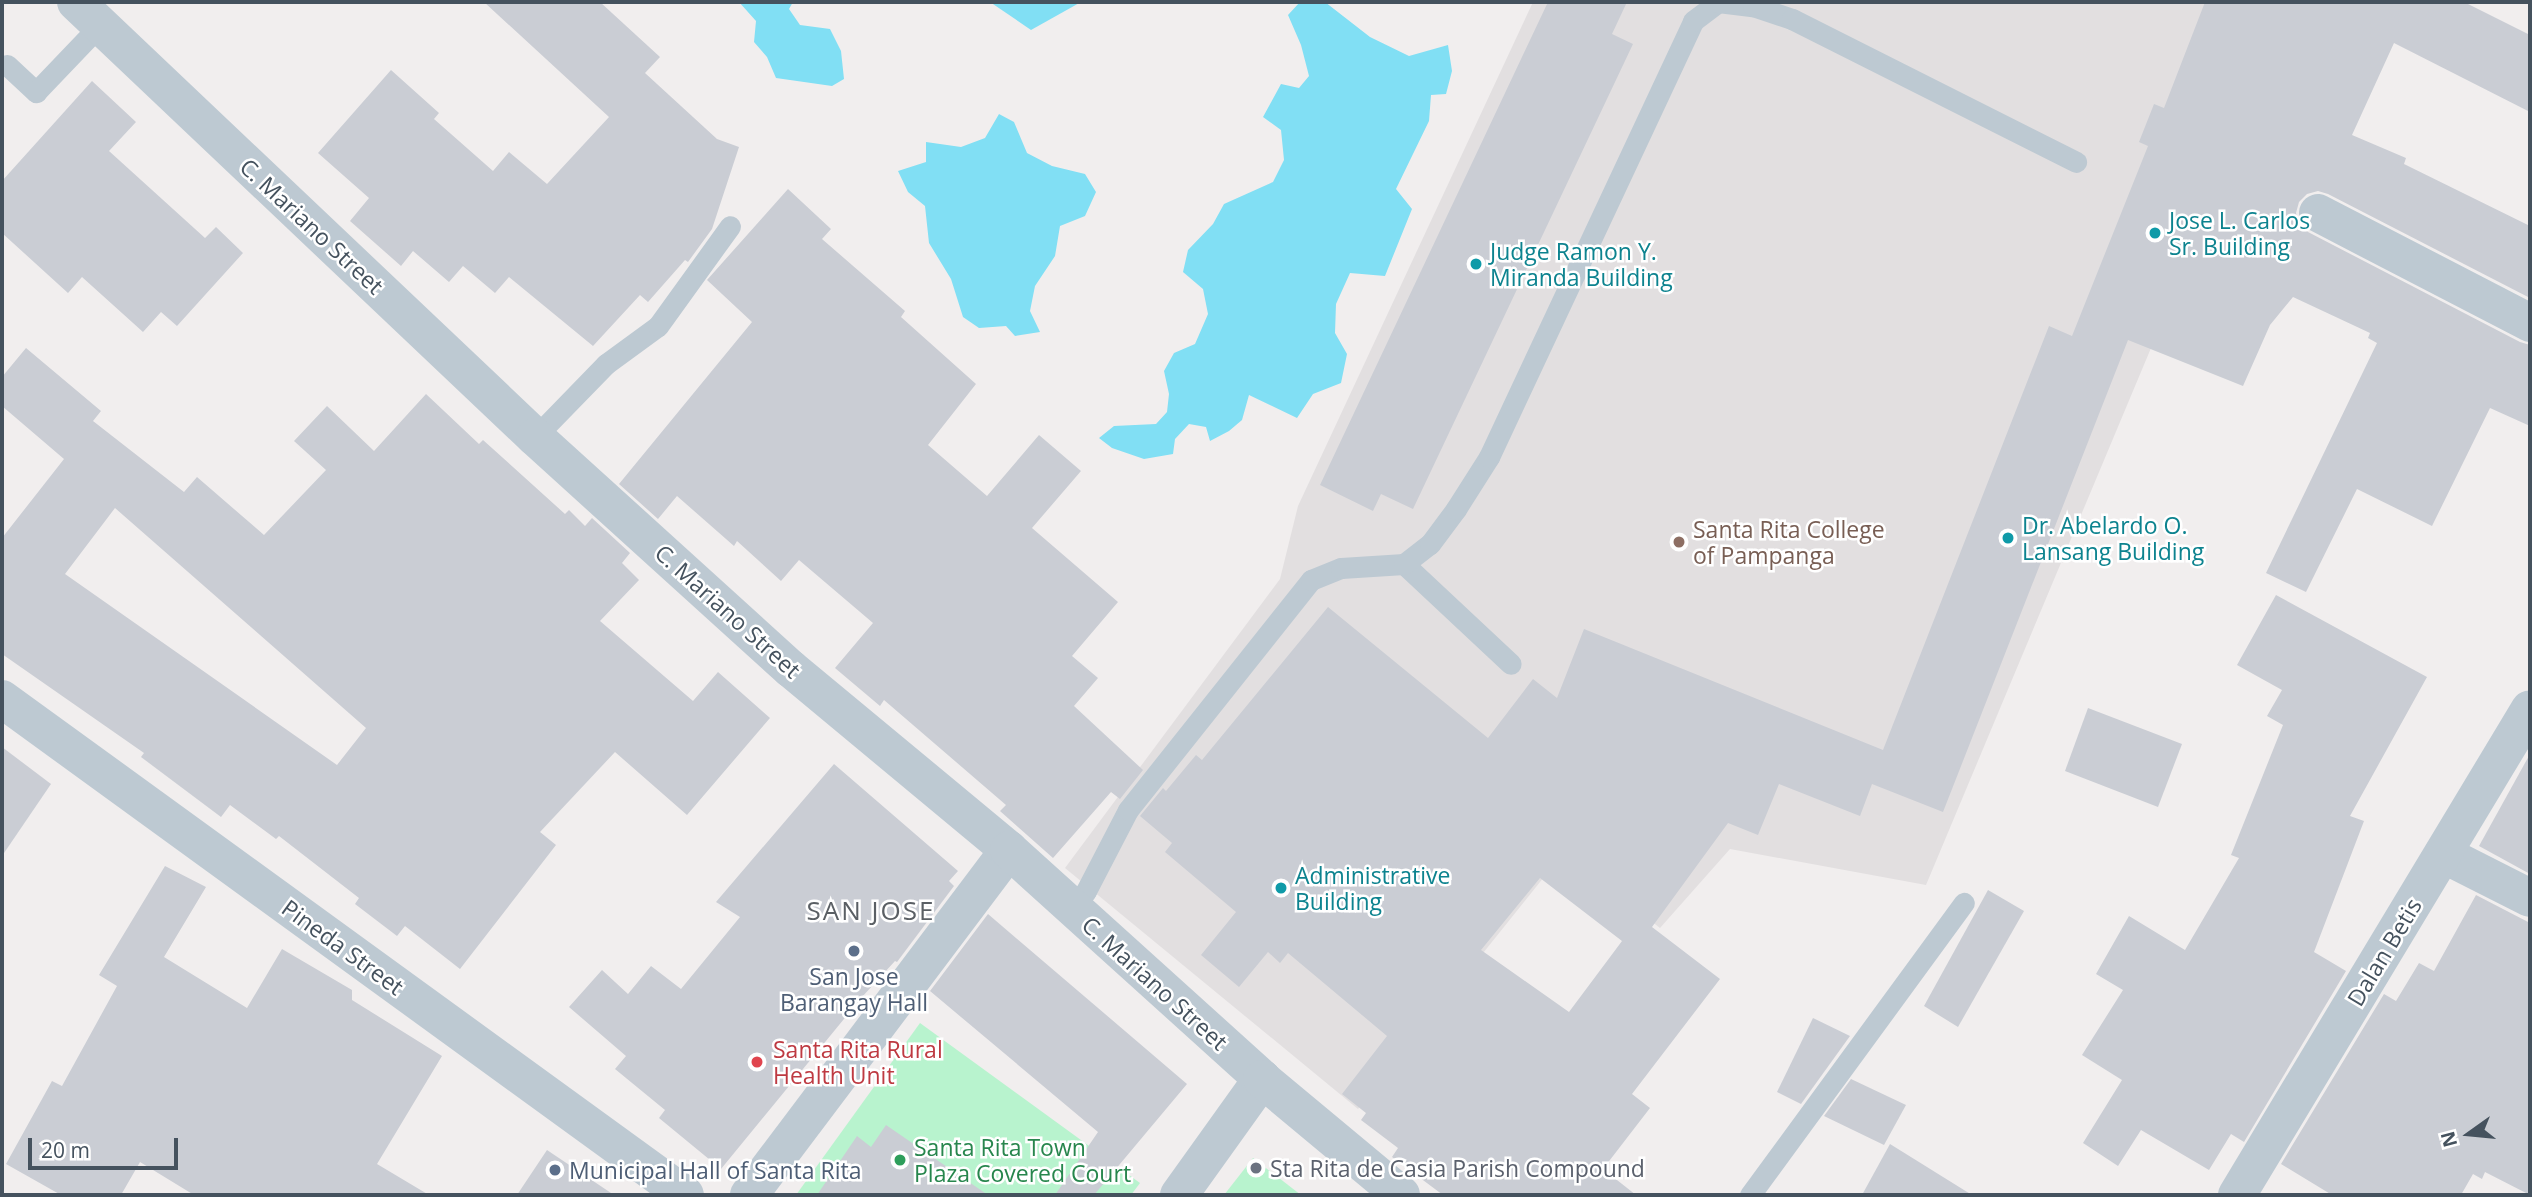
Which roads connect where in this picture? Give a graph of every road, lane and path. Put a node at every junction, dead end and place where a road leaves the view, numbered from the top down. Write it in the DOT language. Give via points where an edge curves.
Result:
graph roads {
  1 [pos="88,13"];
  2 [pos="7,65"];
  3 [pos="2076,162"];
  4 [pos="2319,213"];
  5 [pos="730,226"];
  6 [pos="2530,323"];
  7 [pos="535,437"];
  8 [pos="1404,564"];
  9 [pos="1511,664"];
  10 [pos="2,699"];
  11 [pos="2530,709"];
  12 [pos="1009,850"];
  13 [pos="2443,854"];
  14 [pos="2530,898"];
  15 [pos="1964,903"];
  16 [pos="1073,909"];
  17 [pos="1262,1079"];
  18 [pos="685,1195"];
  19 [pos="749,1195"];
  20 [pos="1180,1195"];
  21 [pos="1401,1195"];
  22 [pos="1750,1195"];
  23 [pos="2237,1195"];
  1 -- 2 [label="lane" via="36,92"];
  1 -- 7 [label="street, C. Mariano Street"];
  3 -- 8 [label="lane" via="1792,19 1753,6 1718,2 1693,21 1489,457 1430,544"];
  4 -- 6 [label="street"];
  5 -- 7 [label="lane" via="658,326 606,364"];
  7 -- 12 [label="street, C. Mariano Street" via="791,669"];
  8 -- 9 [label="lane"];
  8 -- 16 [label="lane" via="1341,568 1311,580 1128,810"];
  10 -- 18 [label="street, Pineda Street"];
  11 -- 13 [label="street, Dalan Betis"];
  12 -- 16 [label="street, C. Mariano Street"];
  12 -- 19 [label="street"];
  13 -- 14 [label="street"];
  13 -- 23 [label="street, Dalan Betis"];
  15 -- 22 [label="lane"];
  16 -- 17 [label="street, C. Mariano Street"];
  17 -- 20 [label="street"];
  17 -- 21 [label="street, C. Mariano Street"];
}
